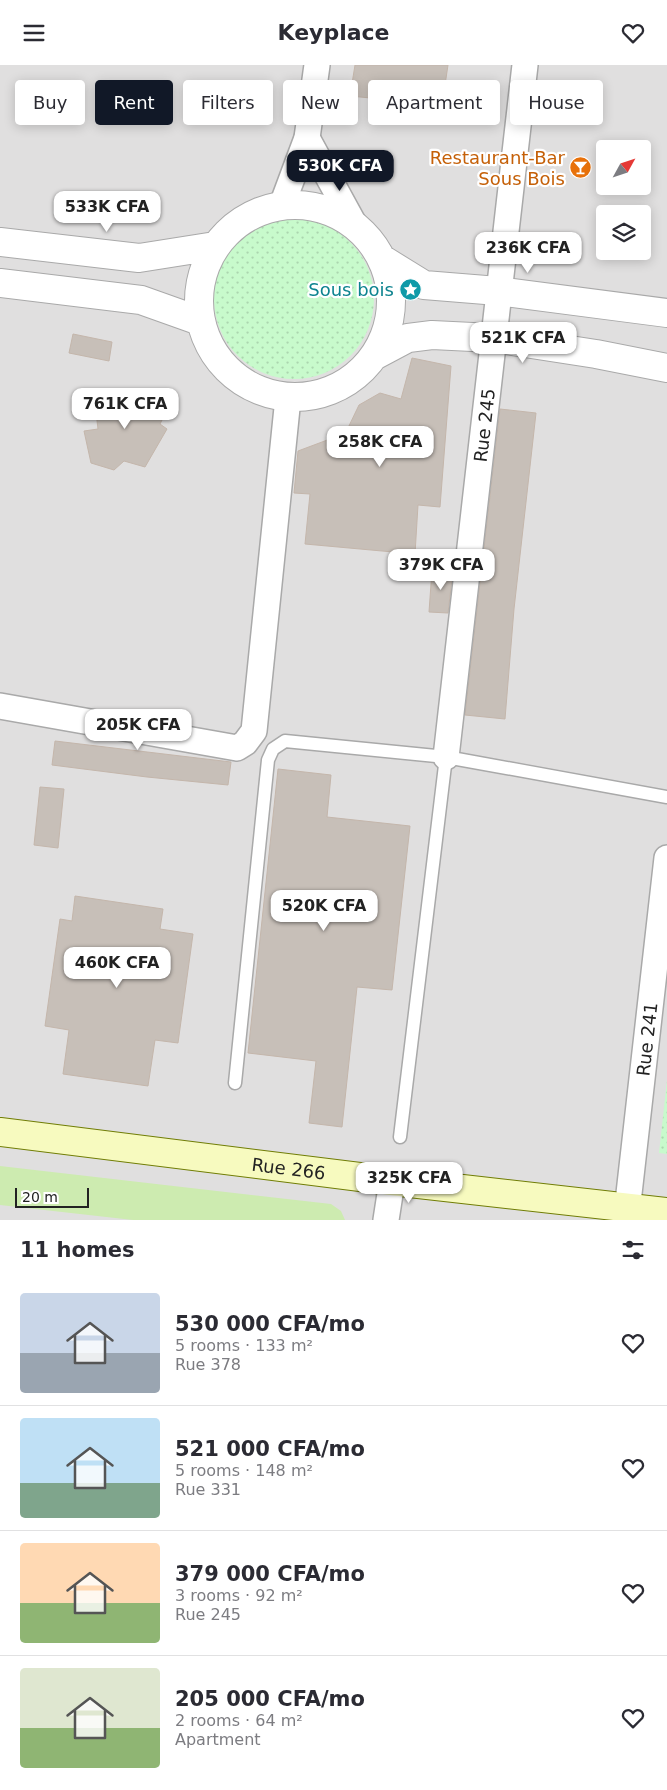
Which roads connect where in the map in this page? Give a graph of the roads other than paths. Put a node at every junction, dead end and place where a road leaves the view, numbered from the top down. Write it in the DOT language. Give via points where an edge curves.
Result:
graph roads {
  1 [pos="317,65"];
  2 [pos="525,65"];
  3 [pos="307,138"];
  4 [pos="282,205"];
  5 [pos="354,224"];
  6 [pos="0,242"];
  7 [pos="215,246"];
  8 [pos="382,259"];
  9 [pos="0,283"];
  10 [pos="498,291"];
  11 [pos="667,313"];
  12 [pos="200,321"];
  13 [pos="493,338"];
  14 [pos="376,355"];
  15 [pos="667,368"];
  16 [pos="288,398"];
  17 [pos="0,706"];
  18 [pos="446,757"];
  19 [pos="667,797"];
  20 [pos="667,858"];
  21 [pos="235,1083"];
  22 [pos="0,1132"];
  23 [pos="400,1137"];
  24 [pos="392,1181"];
  25 [pos="667,1212"];
  26 [pos="626,1214"];
  27 [pos="386,1220"];
  1 -- 3 [label="street"];
  2 -- 10 [label="street, Rue 245"];
  3 -- 4 [label="street"];
  3 -- 5 [label="street"];
  4 -- 5 [label="street" via="308,205 332,211"];
  4 -- 7 [label="street" via="256,212 233,226"];
  5 -- 8 [label="street"];
  6 -- 7 [label="street" via="139,258"];
  7 -- 12 [label="street" via="203,269 198,295"];
  8 -- 10 [label="street" via="424,285"];
  8 -- 14 [label="street" via="390,283 392,308 387,333"];
  9 -- 12 [label="street" via="141,299"];
  10 -- 11 [label="street"];
  10 -- 13 [label="street, Rue 245"];
  12 -- 16 [label="street" via="211,351 231,374 258,391"];
  13 -- 14 [label="street" via="432,335 408,338"];
  13 -- 15 [label="street"];
  13 -- 18 [label="street, Rue 245"];
  14 -- 16 [label="street" via="359,374 338,389 314,397"];
  16 -- 17 [label="street" via="254,731 245,743 237,748"];
  18 -- 19 [label="lane"];
  18 -- 21 [label="lane" via="285,741 273,749 268,760"];
  18 -- 23 [label="lane"];
  20 -- 26 [label="street, Rue 241"];
  22 -- 24 [label="main road, Rue 266"];
  24 -- 26 [label="main road, Rue 266"];
  24 -- 27 [label="street"];
  25 -- 26 [label="main road, Rue 266"];
}
